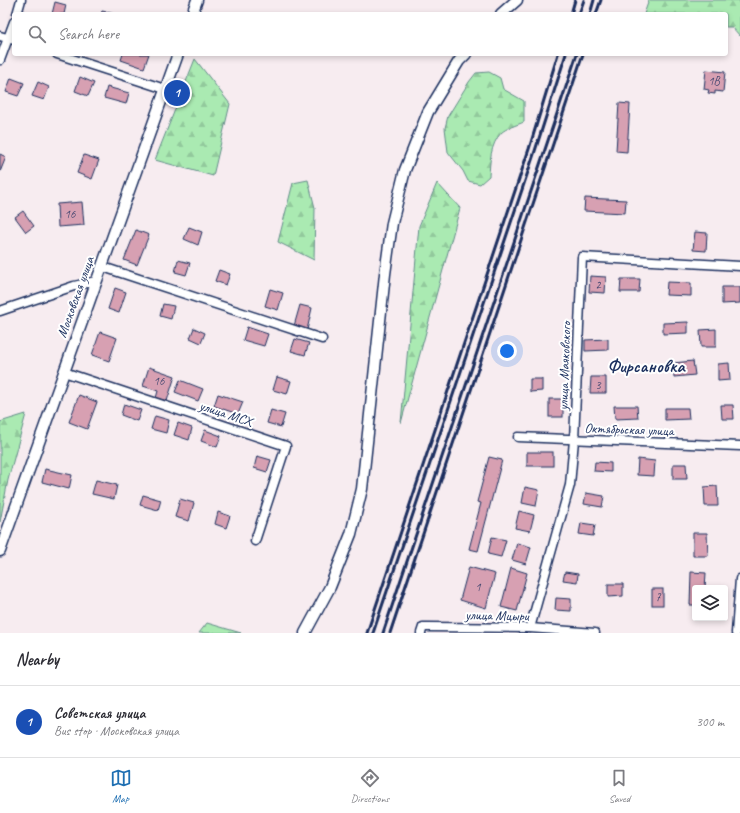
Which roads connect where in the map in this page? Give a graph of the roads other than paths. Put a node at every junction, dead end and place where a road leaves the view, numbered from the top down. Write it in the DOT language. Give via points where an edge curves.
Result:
graph roads {
  1 [pos="21,0"];
  2 [pos="197,0"];
  3 [pos="516,0"];
  4 [pos="17,12"];
  5 [pos="193,12"];
  6 [pos="503,12"];
  7 [pos="0,36"];
  8 [pos="11,39"];
  9 [pos="63,56"];
  10 [pos="177,56"];
  11 [pos="464,56"];
  12 [pos="0,60"];
  13 [pos="165,89"];
  14 [pos="102,264"];
  15 [pos="740,266"];
  16 [pos="96,281"];
  17 [pos="0,311"];
  18 [pos="322,339"];
  19 [pos="64,372"];
  20 [pos="518,438"];
  21 [pos="574,440"];
  22 [pos="740,446"];
  23 [pos="255,542"];
  24 [pos="0,551"];
  25 [pos="740,579"];
  26 [pos="530,628"];
  27 [pos="307,630"];
  28 [pos="422,630"];
  29 [pos="517,630"];
  30 [pos="595,633"];
  31 [pos="736,633"];
  1 -- 4 [label="street"];
  2 -- 5 [label="street"];
  3 -- 6 [label="street"];
  7 -- 8 [label="street"];
  8 -- 12 [label="street"];
  9 -- 13 [label="street"];
  10 -- 13 [label="street, Московская улица"];
  11 -- 27 [label="street" via="428,112 405,170 392,223 385,274 362,489 351,534 330,587"];
  13 -- 14 [label="street, Московская улица"];
  14 -- 16 [label="street, Московская улица"];
  14 -- 18 [label="street" via="106,268"];
  15 -- 21 [label="street, улица Маяковского" via="582,257"];
  16 -- 17 [label="street"];
  16 -- 19 [label="street, Московская улица"];
  19 -- 23 [label="street, улица МСХ" via="286,446"];
  19 -- 24 [label="street, Московская улица"];
  20 -- 21 [label="street, Октябрьская улица"];
  21 -- 22 [label="street, Октябрьская улица"];
  21 -- 26 [label="street, улица Маяковского" via="570,485"];
  25 -- 31 [label="street"];
  26 -- 29 [label="street, улица Мцыри"];
  26 -- 30 [label="street, улица Мцыри"];
  28 -- 29 [label="street, улица Мцыри"];
}
